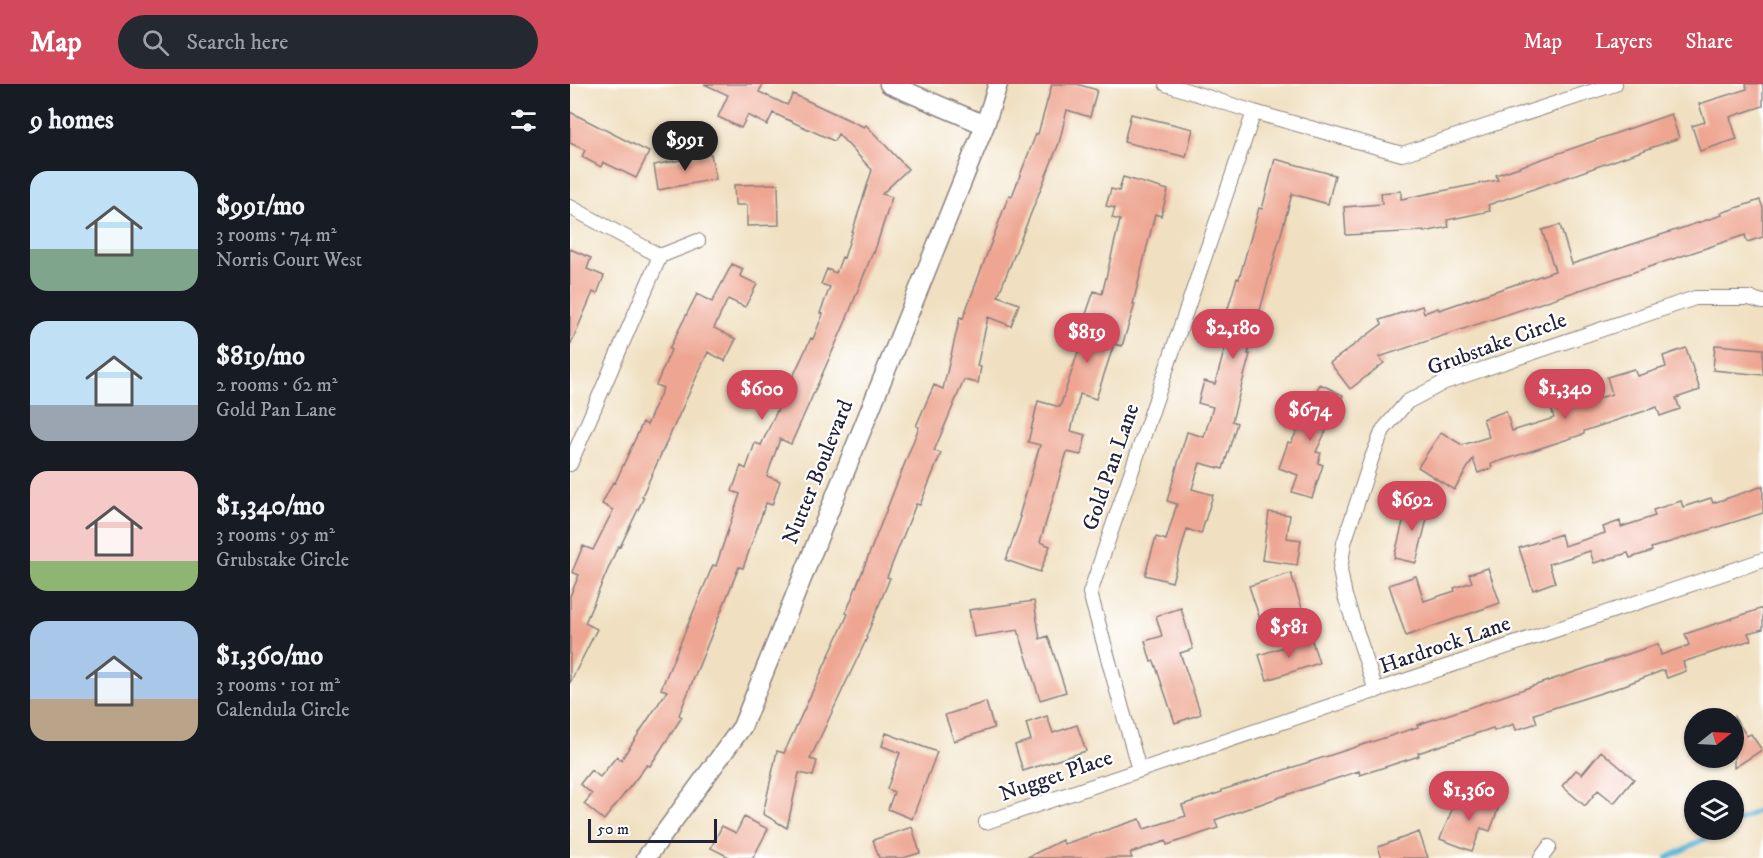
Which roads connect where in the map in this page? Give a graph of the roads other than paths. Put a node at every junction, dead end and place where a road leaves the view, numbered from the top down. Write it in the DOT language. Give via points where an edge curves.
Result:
graph roads {
  1 [pos="889,84"];
  2 [pos="999,84"];
  3 [pos="1166,84"];
  4 [pos="1615,84"];
  5 [pos="1254,112"];
  6 [pos="985,125"];
  7 [pos="570,207"];
  8 [pos="698,241"];
  9 [pos="660,256"];
  10 [pos="1763,302"];
  11 [pos="570,464"];
  12 [pos="1763,560"];
  13 [pos="1376,691"];
  14 [pos="1139,770"];
  15 [pos="986,822"];
  16 [pos="646,858"];
  1 -- 6 [label="street"];
  2 -- 6 [label="street, Nutter Boulevard"];
  3 -- 5 [label="street"];
  4 -- 5 [label="street" via="1402,154"];
  5 -- 14 [label="street, Gold Pan Lane" via="1090,593"];
  6 -- 16 [label="street, Nutter Boulevard" via="742,727"];
  7 -- 9 [label="street"];
  8 -- 9 [label="street"];
  9 -- 11 [label="street"];
  10 -- 13 [label="street, Grubstake Circle" via="1749,298 1695,298 1445,382 1407,402 1383,430 1371,460 1344,543 1340,570"];
  12 -- 13 [label="street, Hardrock Lane"];
  13 -- 14 [label="street, Hardrock Lane"];
  14 -- 15 [label="street, Nugget Place"];
}
